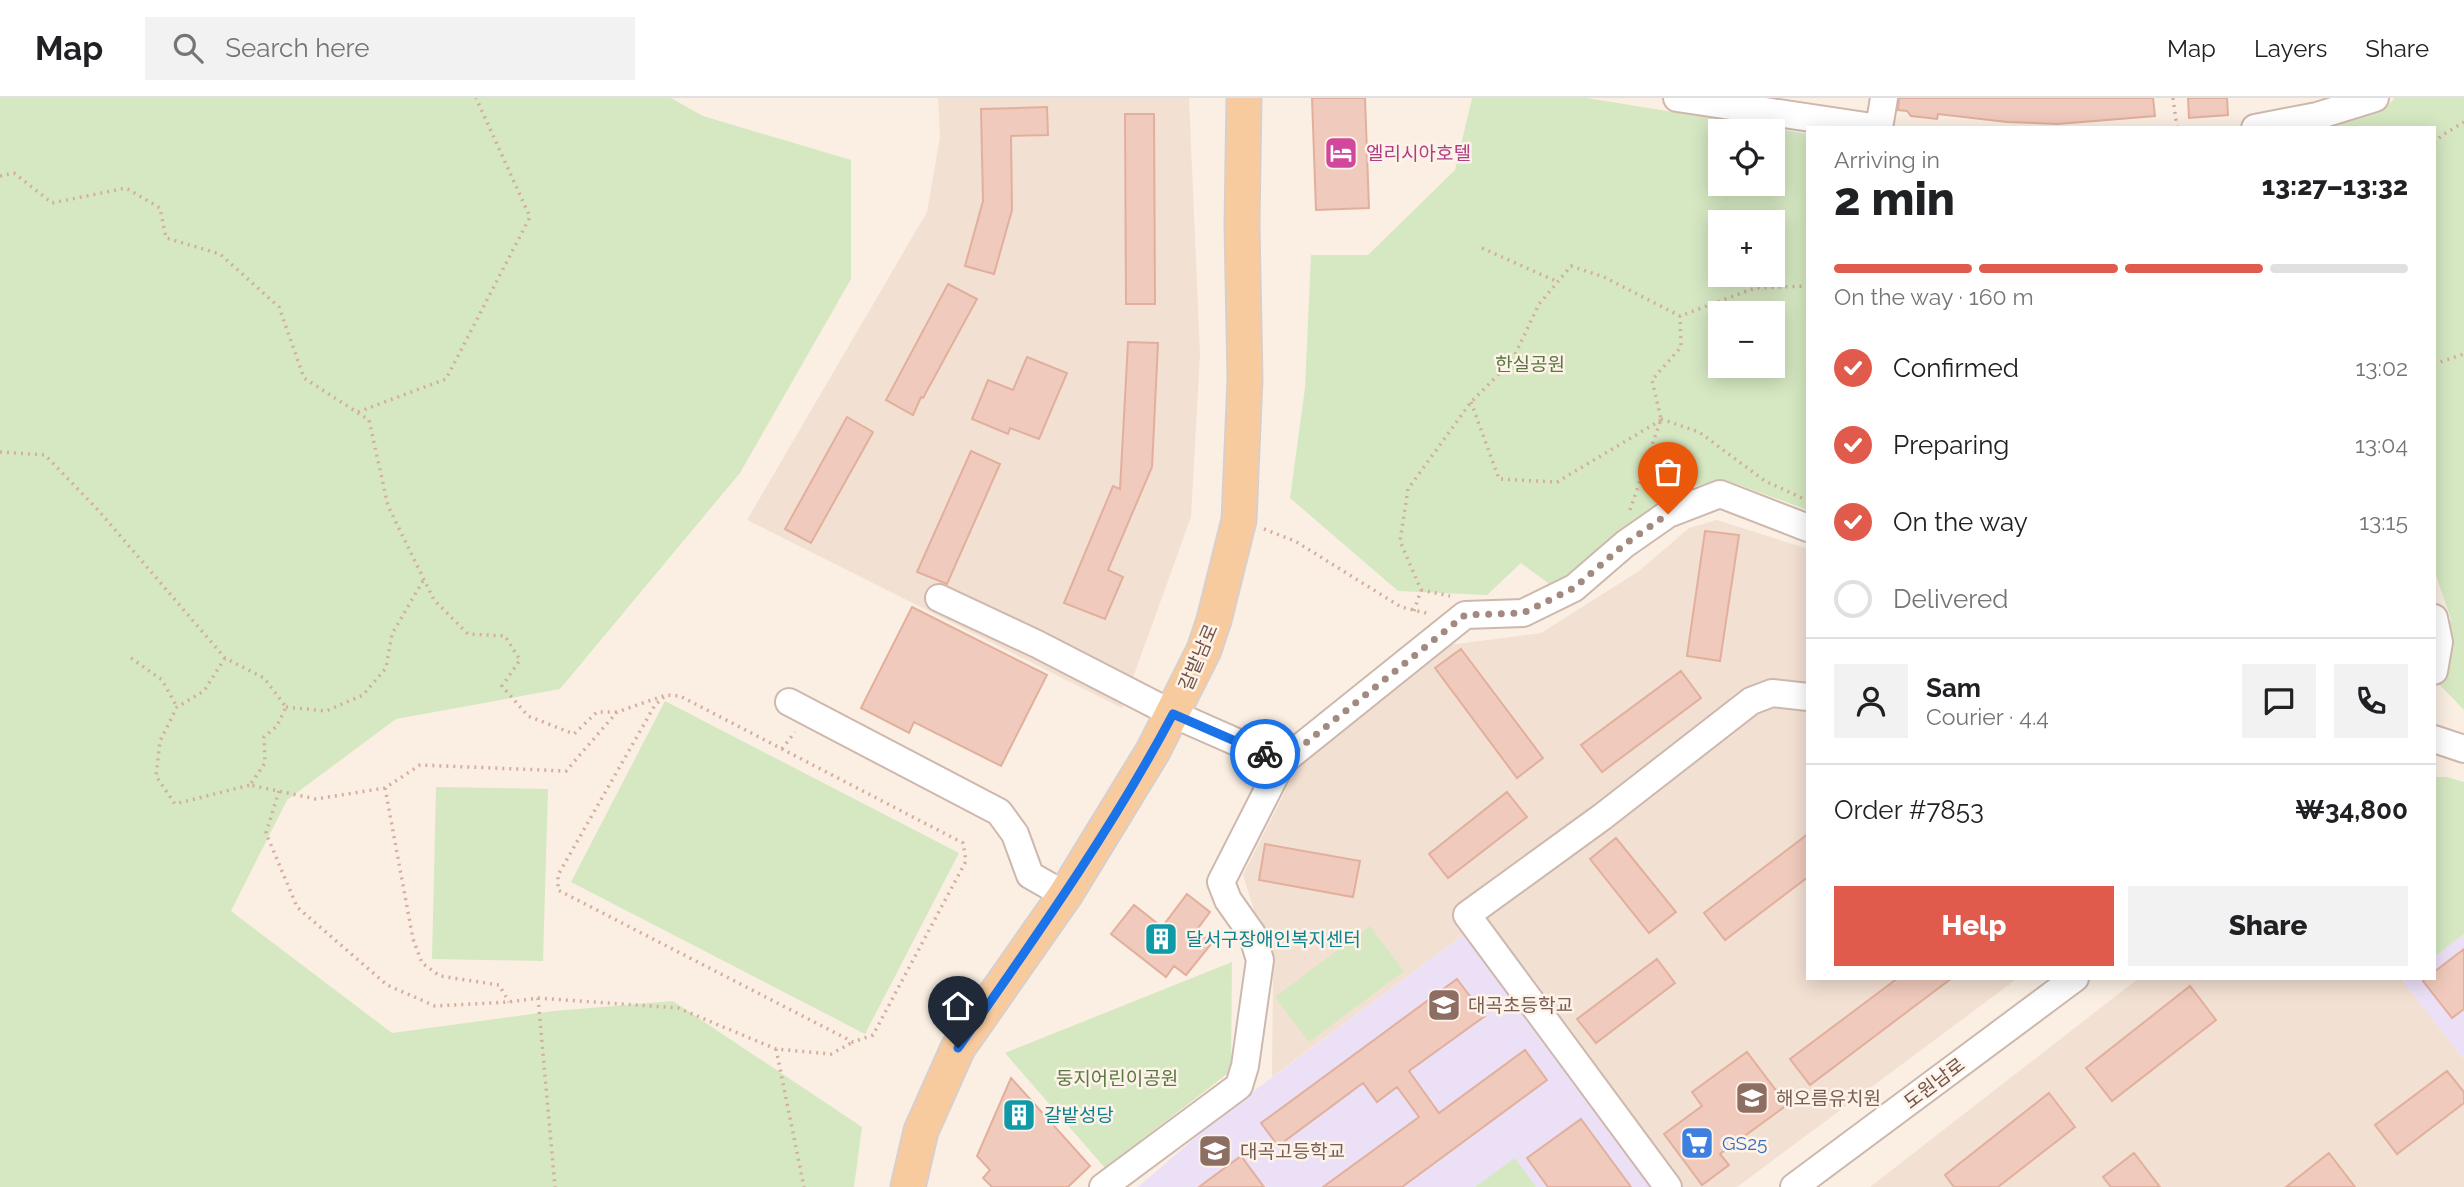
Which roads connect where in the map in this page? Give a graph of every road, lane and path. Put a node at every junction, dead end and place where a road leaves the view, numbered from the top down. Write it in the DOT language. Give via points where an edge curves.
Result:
graph roads {
  1 [pos="476,98"];
  2 [pos="1244,98"];
  3 [pos="1677,98"];
  4 [pos="1884,98"];
  5 [pos="2173,98"];
  6 [pos="2375,98"];
  7 [pos="2464,122"];
  8 [pos="1866,126"];
  9 [pos="1879,126"];
  10 [pos="2177,126"];
  11 [pos="2265,126"];
  12 [pos="2436,141"];
  13 [pos="0,176"];
  14 [pos="1482,248"];
  15 [pos="1558,282"];
  16 [pos="1806,286"];
  17 [pos="1680,316"];
  18 [pos="2464,354"];
  19 [pos="2436,363"];
  20 [pos="1471,402"];
  21 [pos="357,412"];
  22 [pos="1661,419"];
  23 [pos="0,453"];
  24 [pos="1806,500"];
  25 [pos="1623,519"];
  26 [pos="1239,520"];
  27 [pos="1806,527"];
  28 [pos="424,579"];
  29 [pos="1421,590"];
  30 [pos="939,598"];
  31 [pos="1459,609"];
  32 [pos="1415,611"];
  33 [pos="2436,628"];
  34 [pos="131,658"];
  35 [pos="225,659"];
  36 [pos="2436,659"];
  37 [pos="666,695"];
  38 [pos="1806,697"];
  39 [pos="789,702"];
  40 [pos="286,706"];
  41 [pos="177,707"];
  42 [pos="617,712"];
  43 [pos="1173,714"];
  44 [pos="793,734"];
  45 [pos="2436,740"];
  46 [pos="782,749"];
  47 [pos="2464,749"];
  48 [pos="1282,762"];
  49 [pos="250,785"];
  50 [pos="385,788"];
  51 [pos="279,791"];
  52 [pos="1065,895"];
  53 [pos="2072,980"];
  54 [pos="538,998"];
  55 [pos="509,1002"];
  56 [pos="853,1042"];
  57 [pos="776,1049"];
  58 [pos="555,1187"];
  59 [pos="804,1187"];
  60 [pos="908,1187"];
  61 [pos="1103,1187"];
  62 [pos="1668,1187"];
  63 [pos="1794,1187"];
  1 -- 21 [label="path" via="530,217 446,379"];
  2 -- 26 [label="main road, 갈밭남로" via="1245,379"];
  3 -- 8 [label="street"];
  4 -- 9 [label="street"];
  5 -- 10 [label="path"];
  6 -- 11 [label="street"];
  7 -- 12 [label="path"];
  13 -- 21 [label="path" via="14,173 52,204 126,188 160,208 166,238 220,254 279,307 304,378"];
  14 -- 15 [label="path"];
  15 -- 17 [label="path" via="1571,266 1604,277"];
  15 -- 20 [label="path" via="1539,304 1512,361"];
  16 -- 17 [label="path" via="1755,288"];
  17 -- 22 [label="path" via="1681,347 1652,380"];
  18 -- 19 [label="path"];
  20 -- 22 [label="path" via="1499,479 1557,482"];
  20 -- 29 [label="path" via="1408,489 1400,541"];
  21 -- 28 [label="path" via="369,419 388,506"];
  22 -- 24 [label="path" via="1699,432 1765,481"];
  22 -- 25 [label="path" via="1631,510"];
  23 -- 35 [label="path" via="45,455"];
  26 -- 32 [label="path" via="1295,541 1387,599"];
  26 -- 43 [label="main road, 갈밭남로" via="1204,650"];
  27 -- 31 [label="street" via="1720,494 1668,514 1574,588 1523,613 1465,615"];
  28 -- 40 [label="path" via="392,634 386,668 363,695 326,711"];
  28 -- 42 [label="path" via="433,600 468,634 505,636 520,660 502,686 528,716 574,734 597,712"];
  29 -- 31 [label="path"];
  29 -- 32 [label="path"];
  30 -- 43 [label="street"];
  31 -- 32 [label="path"];
  31 -- 48 [label="street"];
  33 -- 36 [label="street"];
  34 -- 41 [label="path" via="162,680"];
  35 -- 40 [label="path" via="264,678"];
  35 -- 41 [label="path" via="204,691"];
  37 -- 42 [label="path"];
  37 -- 46 [label="path" via="680,696"];
  37 -- 56 [label="path" via="654,705 558,874 558,890"];
  38 -- 62 [label="street" via="1772,693 1751,701 1467,915"];
  39 -- 52 [label="street" via="999,812 1016,834 1030,875"];
  40 -- 49 [label="path" via="277,726 264,737 265,763"];
  41 -- 49 [label="path" via="160,741 156,776 175,804"];
  42 -- 50 [label="path" via="566,771 420,765"];
  43 -- 48 [label="street"];
  43 -- 52 [label="main road, 갈밭남로"];
  44 -- 46 [label="path"];
  45 -- 47 [label="street"];
  46 -- 56 [label="path" via="963,843 966,861 873,1035"];
  48 -- 61 [label="street" via="1222,882 1228,900 1252,934 1260,960 1238,1086"];
  49 -- 51 [label="path"];
  50 -- 51 [label="path" via="316,799"];
  50 -- 55 [label="path" via="413,939 422,963 440,976 499,985"];
  51 -- 55 [label="path" via="266,833 297,906 387,985 435,1006"];
  52 -- 60 [label="main road, 갈밭남로" via="958,1048 921,1131"];
  53 -- 63 [label="street, 도원남로"];
  54 -- 55 [label="path"];
  54 -- 57 [label="path" via="678,1008"];
  54 -- 58 [label="path"];
  56 -- 57 [label="path" via="831,1054"];
  57 -- 59 [label="path"];
}
